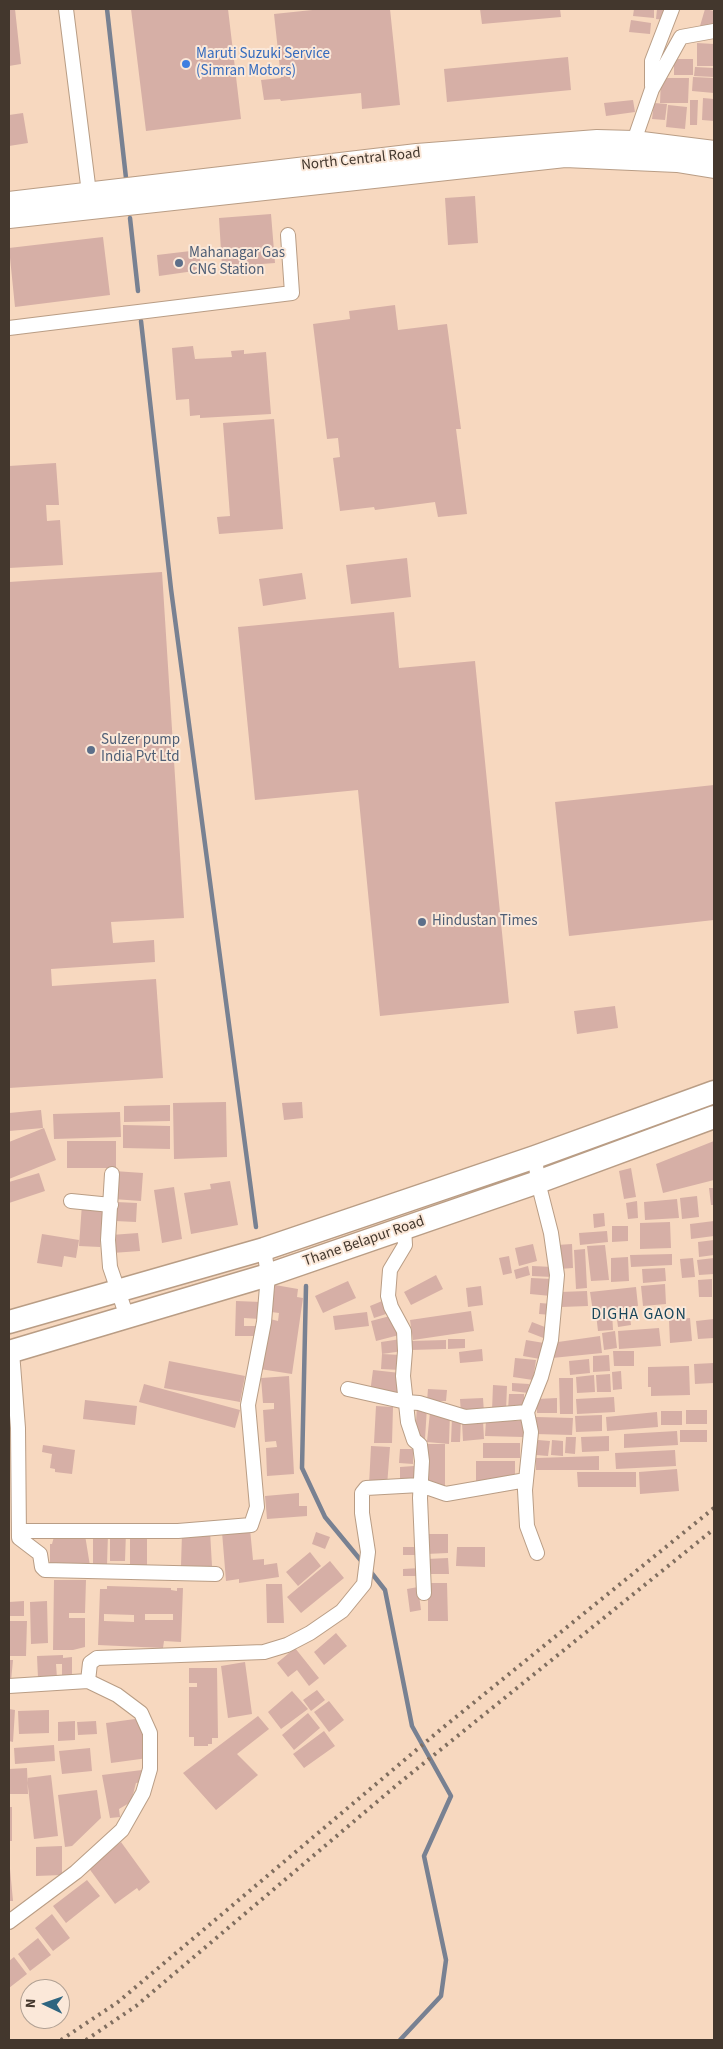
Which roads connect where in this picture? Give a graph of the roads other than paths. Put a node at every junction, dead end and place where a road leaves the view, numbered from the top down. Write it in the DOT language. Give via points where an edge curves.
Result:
graph roads {
  1 [pos="66,9"];
  2 [pos="672,9"];
  3 [pos="714,31"];
  4 [pos="652,90"];
  5 [pos="634,140"];
  6 [pos="714,151"];
  7 [pos="714,168"];
  8 [pos="90,201"];
  9 [pos="9,202"];
  10 [pos="9,218"];
  11 [pos="288,235"];
  12 [pos="9,328"];
  13 [pos="714,1092"];
  14 [pos="714,1117"];
  15 [pos="535,1157"];
  16 [pos="112,1174"];
  17 [pos="538,1182"];
  18 [pos="70,1201"];
  19 [pos="111,1205"];
  20 [pos="404,1228"];
  21 [pos="264,1249"];
  22 [pos="268,1275"];
  23 [pos="118,1291"];
  24 [pos="127,1317"];
  25 [pos="9,1322"];
  26 [pos="10,1352"];
  27 [pos="348,1389"];
  28 [pos="406,1402"];
  29 [pos="527,1412"];
  30 [pos="13,1428"];
  31 [pos="526,1480"];
  32 [pos="420,1485"];
  33 [pos="18,1531"];
  34 [pos="537,1553"];
  35 [pos="216,1574"];
  36 [pos="424,1593"];
  37 [pos="88,1681"];
  38 [pos="9,1686"];
  39 [pos="9,1922"];
  1 -- 8 [label="street"];
  2 -- 4 [label="street" via="652,61"];
  3 -- 4 [label="street" via="681,37"];
  4 -- 5 [label="street"];
  5 -- 6 [label="main road, North Central Road"];
  5 -- 8 [label="main road, North Central Road" via="417,154 112,190"];
  7 -- 8 [label="main road, North Central Road" via="677,162 565,158"];
  8 -- 9 [label="main road, North Central Road"];
  8 -- 10 [label="main road, North Central Road"];
  11 -- 12 [label="street" via="292,292"];
  13 -- 15 [label="main road, Thane Belapur Road"];
  14 -- 17 [label="main road, Thane Belapur Road"];
  15 -- 17 [label="street"];
  15 -- 21 [label="main road, Thane Belapur Road"];
  16 -- 19 [label="street"];
  17 -- 20 [label="main road, Thane Belapur Road"];
  17 -- 29 [label="street" via="551,1233 557,1275 551,1340"];
  18 -- 19 [label="street"];
  19 -- 23 [label="street" via="110,1267"];
  20 -- 22 [label="main road, Thane Belapur Road"];
  20 -- 28 [label="street" via="405,1245 390,1270 388,1296 404,1330"];
  21 -- 22 [label="street"];
  21 -- 23 [label="main road, Thane Belapur Road"];
  22 -- 24 [label="main road, Thane Belapur Road"];
  22 -- 33 [label="street" via="264,1322 248,1405 257,1507 251,1525 178,1531"];
  23 -- 24 [label="street"];
  23 -- 25 [label="main road, Thane Belapur Road"];
  24 -- 26 [label="main road, Thane Belapur Road"];
  26 -- 30 [label="street"];
  27 -- 28 [label="street"];
  28 -- 29 [label="street" via="465,1417"];
  28 -- 32 [label="street" via="414,1440 420,1445"];
  29 -- 31 [label="street" via="531,1432"];
  30 -- 33 [label="street"];
  31 -- 32 [label="street" via="446,1494"];
  31 -- 34 [label="street" via="527,1526"];
  32 -- 36 [label="street"];
  32 -- 37 [label="street" via="366,1488 362,1493 367,1559 364,1584 342,1611 310,1633 264,1652 97,1658 90,1663"];
  33 -- 35 [label="street" via="19,1538 40,1554 45,1570"];
  37 -- 38 [label="street"];
  37 -- 39 [label="street" via="117,1695 141,1713 150,1733 150,1769 143,1793 122,1830 76,1872"];
}
